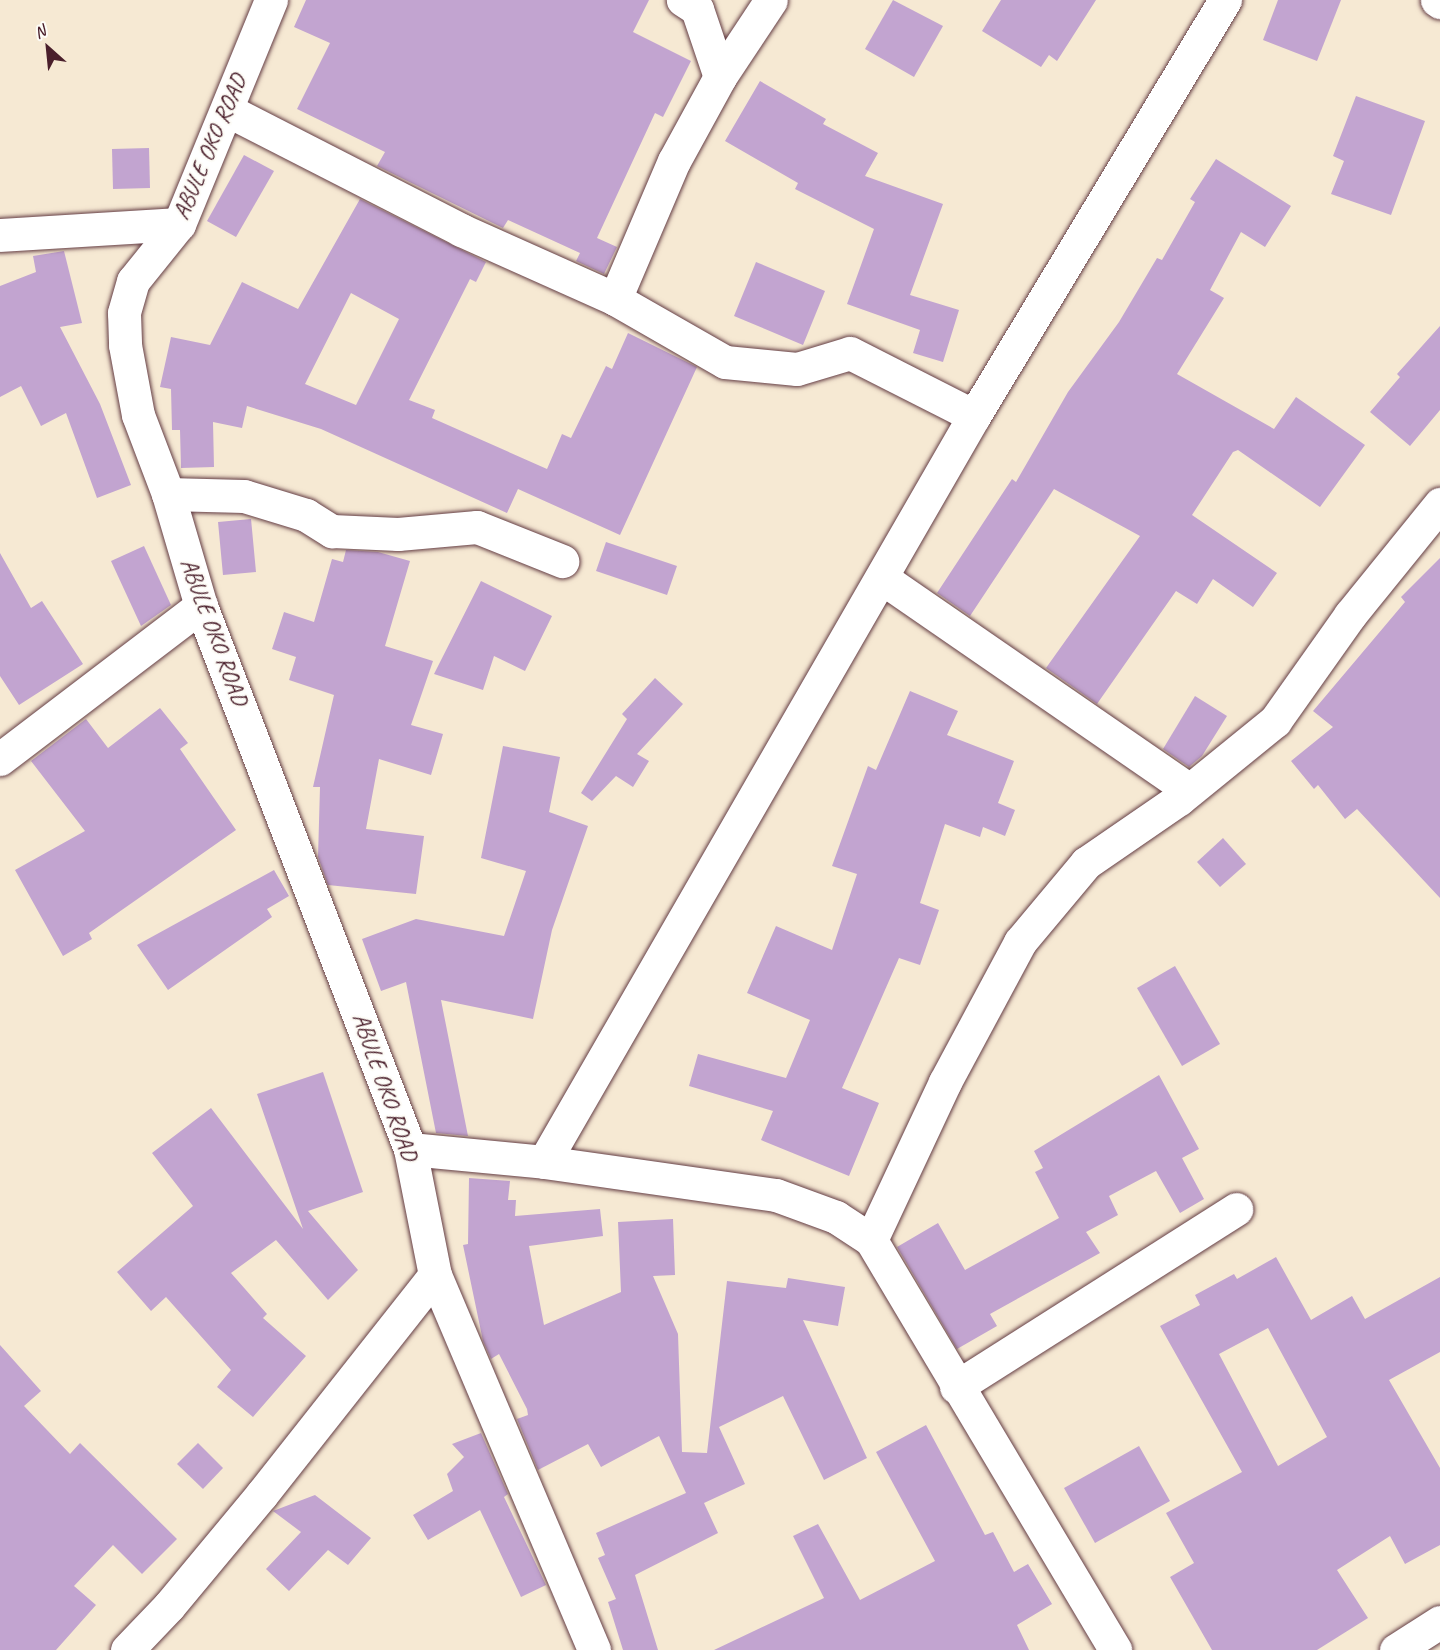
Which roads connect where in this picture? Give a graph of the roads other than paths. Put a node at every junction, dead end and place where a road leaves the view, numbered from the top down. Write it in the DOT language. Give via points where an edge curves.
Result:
graph roads {
  1 [pos="271,0"];
  2 [pos="683,0"];
  3 [pos="771,0"];
  4 [pos="1225,0"];
  5 [pos="720,77"];
  6 [pos="228,110"];
  7 [pos="178,224"];
  8 [pos="0,235"];
  9 [pos="615,299"];
  10 [pos="974,416"];
  11 [pos="168,494"];
  12 [pos="1440,504"];
  13 [pos="562,561"];
  14 [pos="882,578"];
  15 [pos="201,606"];
  16 [pos="0,759"];
  17 [pos="1189,790"];
  18 [pos="410,1149"];
  19 [pos="544,1162"];
  20 [pos="1236,1209"];
  21 [pos="871,1240"];
  22 [pos="435,1275"];
  23 [pos="956,1387"];
  24 [pos="1440,1622"];
  25 [pos="127,1650"];
  26 [pos="594,1650"];
  27 [pos="1115,1650"];
  28 [pos="1396,1650"];
  1 -- 6 [label="street, ABULE OKO ROAD"];
  2 -- 5 [label="street" via="697,9"];
  3 -- 5 [label="street"];
  4 -- 10 [label="street"];
  5 -- 9 [label="street" via="674,161"];
  6 -- 7 [label="street, ABULE OKO ROAD"];
  6 -- 9 [label="street" via="461,230"];
  7 -- 8 [label="street"];
  7 -- 11 [label="street, ABULE OKO ROAD" via="133,281 124,313 125,345 138,415"];
  9 -- 10 [label="street" via="725,362 797,369 850,353"];
  10 -- 14 [label="street"];
  11 -- 13 [label="street" via="244,496 306,515 332,531 398,534 477,527"];
  11 -- 15 [label="street, ABULE OKO ROAD"];
  12 -- 17 [label="street" via="1350,615 1275,721"];
  14 -- 17 [label="street"];
  14 -- 19 [label="street"];
  15 -- 16 [label="street"];
  15 -- 18 [label="street, ABULE OKO ROAD"];
  17 -- 21 [label="street" via="1086,863 1020,942 945,1082"];
  18 -- 19 [label="street"];
  18 -- 22 [label="street, ABULE OKO ROAD"];
  19 -- 21 [label="street" via="776,1194 836,1217"];
  20 -- 23 [label="street"];
  21 -- 23 [label="street"];
  22 -- 25 [label="street" via="262,1494"];
  22 -- 26 [label="street, ABULE OKO ROAD"];
  23 -- 27 [label="street"];
  24 -- 28 [label="street"];
}
